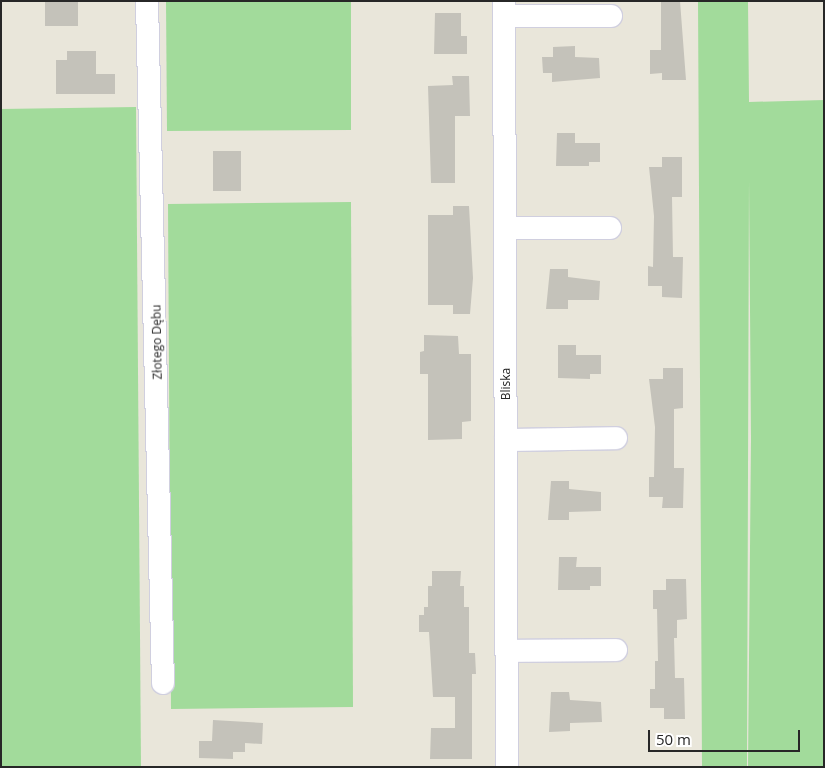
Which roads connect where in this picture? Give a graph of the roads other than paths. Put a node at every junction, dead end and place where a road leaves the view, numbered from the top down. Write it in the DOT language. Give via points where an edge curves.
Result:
graph roads {
  1 [pos="148,1"];
  2 [pos="504,9"];
  3 [pos="611,16"];
  4 [pos="505,228"];
  5 [pos="610,228"];
  6 [pos="616,438"];
  7 [pos="506,440"];
  8 [pos="616,650"];
  9 [pos="507,651"];
  10 [pos="163,683"];
  11 [pos="507,767"];
  1 -- 10 [label="street, Złotego Dębu"];
  2 -- 3 [label="street"];
  2 -- 4 [label="street, Bliska"];
  4 -- 5 [label="street"];
  4 -- 7 [label="street, Bliska"];
  6 -- 7 [label="street"];
  7 -- 9 [label="street, Bliska"];
  8 -- 9 [label="street"];
  9 -- 11 [label="street, Bliska"];
}
